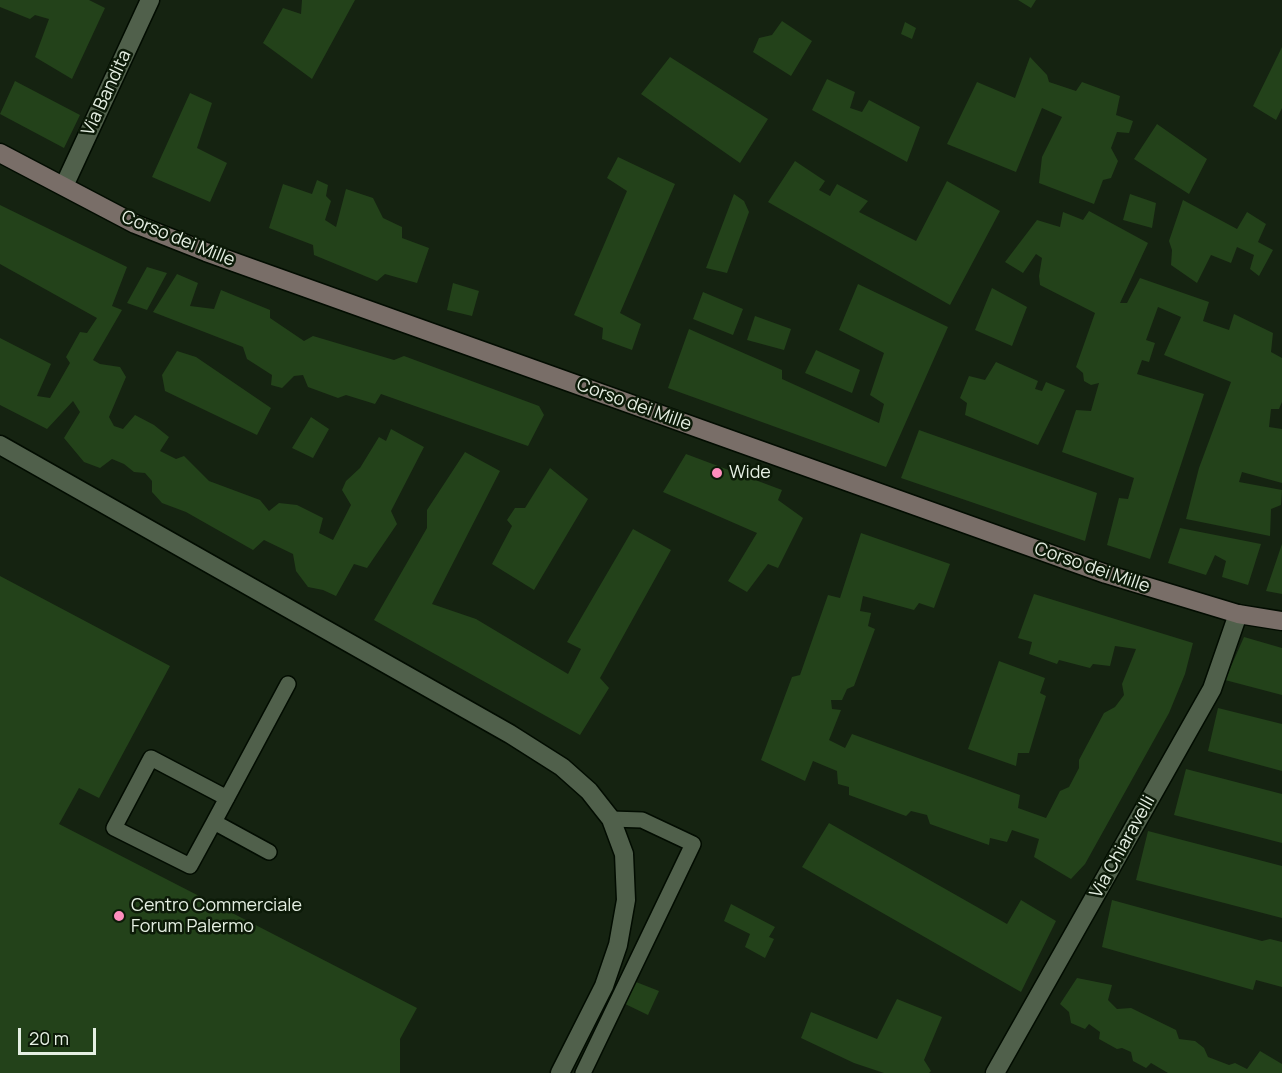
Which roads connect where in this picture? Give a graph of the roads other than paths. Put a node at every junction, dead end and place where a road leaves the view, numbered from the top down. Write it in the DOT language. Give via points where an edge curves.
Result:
graph roads {
  1 [pos="150,0"];
  2 [pos="0,153"];
  3 [pos="64,186"];
  4 [pos="0,445"];
  5 [pos="1238,614"];
  6 [pos="1282,621"];
  7 [pos="288,684"];
  8 [pos="227,798"];
  9 [pos="611,819"];
  10 [pos="213,822"];
  11 [pos="269,852"];
  12 [pos="560,1073"];
  13 [pos="583,1073"];
  14 [pos="994,1073"];
  1 -- 3 [label="street, Via Bandita"];
  2 -- 3 [label="street, Corso dei Mille"];
  3 -- 5 [label="street, Corso dei Mille" via="135,224 206,252 1106,574"];
  4 -- 9 [label="street" via="519,740 562,767 589,791"];
  5 -- 6 [label="street, Corso dei Mille"];
  5 -- 14 [label="street, Via Chiaravelli" via="1212,689"];
  7 -- 8 [label="lane"];
  8 -- 10 [label="lane"];
  8 -- 10 [label="lane" via="151,758 114,828 190,866"];
  9 -- 12 [label="street" via="624,854 626,900 618,945 604,986"];
  9 -- 13 [label="lane" via="642,820 693,844"];
  10 -- 11 [label="lane"];
}
